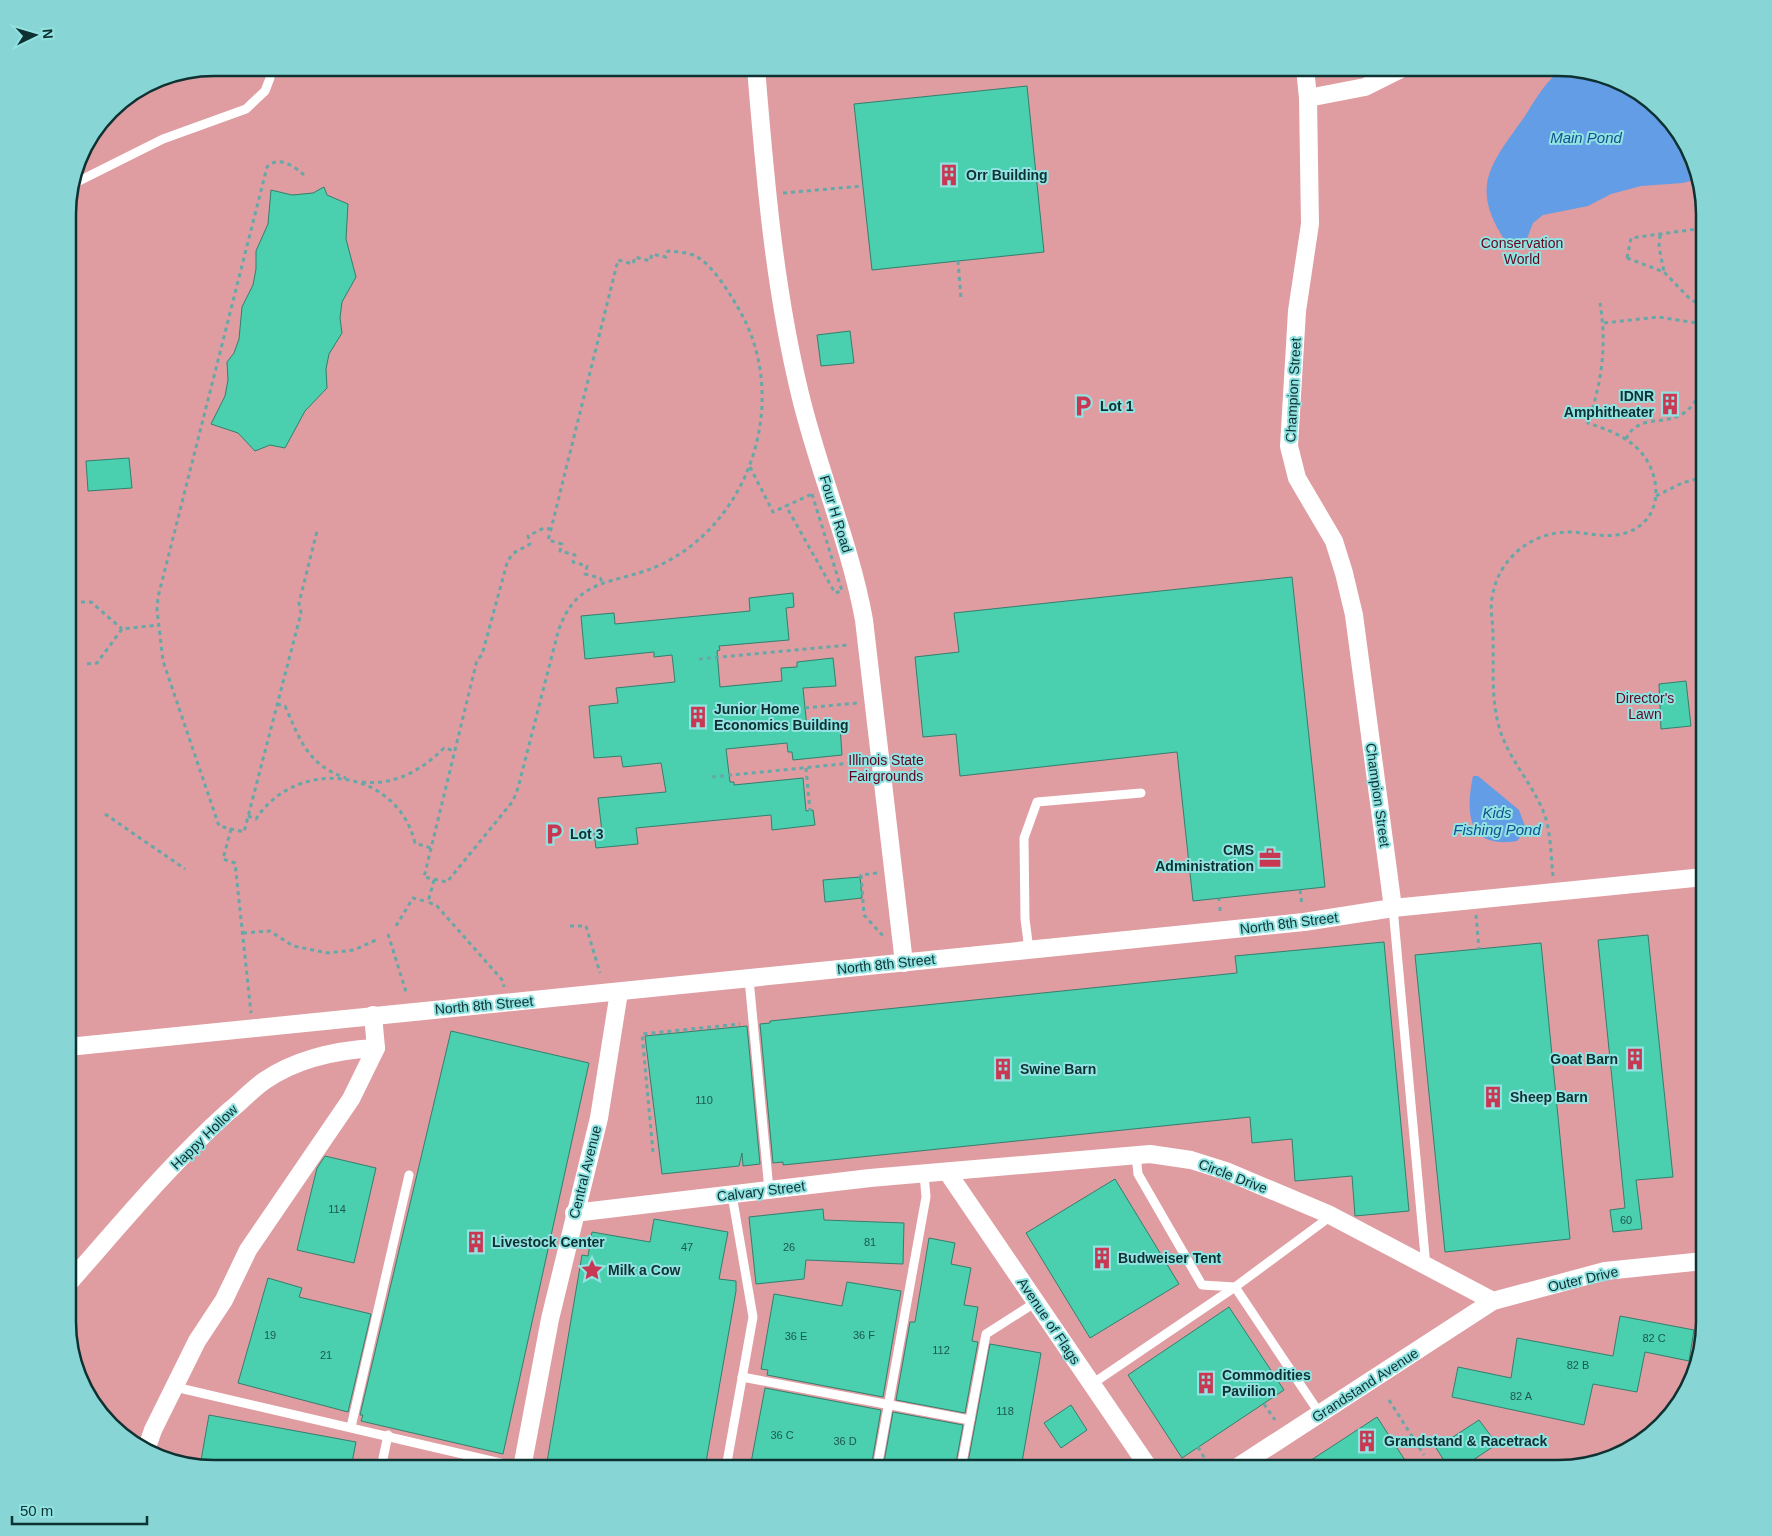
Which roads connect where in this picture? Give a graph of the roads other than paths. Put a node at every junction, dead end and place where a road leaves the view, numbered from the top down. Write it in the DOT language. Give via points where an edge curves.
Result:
graph roads {
  1 [pos="1306,76"];
  2 [pos="1387,76"];
  3 [pos="270,77"];
  4 [pos="757,77"];
  5 [pos="1308,98"];
  6 [pos="81,180"];
  7 [pos="1141,793"];
  8 [pos="1696,878"];
  9 [pos="1394,908"];
  10 [pos="1029,950"];
  11 [pos="904,963"];
  12 [pos="749,979"];
  13 [pos="619,992"];
  14 [pos="373,1015"];
  15 [pos="77,1046"];
  16 [pos="376,1048"];
  17 [pos="1136,1155"];
  18 [pos="948,1172"];
  19 [pos="924,1174"];
  20 [pos="409,1175"];
  21 [pos="769,1190"];
  22 [pos="732,1195"];
  23 [pos="574,1213"];
  24 [pos="1331,1216"];
  25 [pos="1696,1262"];
  26 [pos="1426,1267"];
  27 [pos="77,1274"];
  28 [pos="1235,1287"];
  29 [pos="1493,1301"];
  30 [pos="1036,1302"];
  31 [pos="742,1377"];
  32 [pos="1092,1384"];
  33 [pos="175,1387"];
  34 [pos="888,1405"];
  35 [pos="1320,1414"];
  36 [pos="970,1420"];
  37 [pos="351,1427"];
  38 [pos="388,1436"];
  39 [pos="149,1442"];
  40 [pos="383,1460"];
  41 [pos="488,1460"];
  42 [pos="524,1460"];
  43 [pos="727,1460"];
  44 [pos="878,1460"];
  45 [pos="962,1460"];
  46 [pos="1144,1460"];
  47 [pos="1248,1460"];
  1 -- 5 [label="street, Champion Street"];
  2 -- 5 [label="street" via="1365,87"];
  3 -- 6 [label="lane" via="265,92 246,109 163,139"];
  4 -- 11 [label="street, Four H Road" via="778,284 800,395 858,586 867,640"];
  5 -- 9 [label="street, Champion Street" via="1310,224 1297,311 1290,446 1297,478 1334,541 1354,615"];
  7 -- 10 [label="lane" via="1037,802 1024,838 1025,919"];
  8 -- 9 [label="street, North 8th Street"];
  9 -- 10 [label="street, North 8th Street" via="1304,922"];
  9 -- 26 [label="lane"];
  10 -- 11 [label="street, North 8th Street"];
  11 -- 12 [label="street, North 8th Street"];
  12 -- 13 [label="street, North 8th Street"];
  12 -- 21 [label="lane"];
  13 -- 14 [label="street, North 8th Street"];
  13 -- 23 [label="street, Central Avenue" via="599,1118"];
  14 -- 15 [label="street, North 8th Street"];
  14 -- 16 [label="street"];
  16 -- 27 [label="street, Happy Hollow" via="347,1050 299,1063 264,1081 164,1174"];
  16 -- 33 [label="street" via="351,1100 248,1250 224,1300 196,1341"];
  17 -- 18 [label="street, Circle Drive"];
  17 -- 24 [label="street, Circle Drive" via="1191,1160 1226,1171"];
  17 -- 28 [label="lane" via="1138,1174 1202,1285"];
  18 -- 19 [label="street, Calvary Street"];
  18 -- 30 [label="street, Avenue of Flags"];
  19 -- 21 [label="street, Calvary Street"];
  19 -- 34 [label="lane" via="926,1197"];
  20 -- 37 [label="lane"];
  21 -- 22 [label="street, Calvary Street"];
  22 -- 23 [label="street, Calvary Street"];
  22 -- 31 [label="lane" via="753,1317"];
  23 -- 42 [label="street, Central Avenue"];
  24 -- 26 [label="street, Circle Drive"];
  24 -- 28 [label="lane"];
  25 -- 29 [label="street, Outer Drive" via="1605,1271"];
  26 -- 29 [label="street, Circle Drive"];
  28 -- 32 [label="lane"];
  28 -- 35 [label="lane"];
  29 -- 35 [label="street, Grandstand Avenue"];
  30 -- 32 [label="street, Avenue of Flags"];
  30 -- 36 [label="lane" via="986,1334"];
  31 -- 34 [label="lane"];
  31 -- 43 [label="lane"];
  32 -- 46 [label="street, Avenue of Flags"];
  33 -- 37 [label="lane"];
  33 -- 39 [label="street"];
  34 -- 36 [label="lane"];
  34 -- 44 [label="lane"];
  35 -- 47 [label="street, Grandstand Avenue"];
  36 -- 45 [label="lane"];
  37 -- 38 [label="lane"];
  38 -- 40 [label="lane"];
  38 -- 41 [label="lane"];
}
